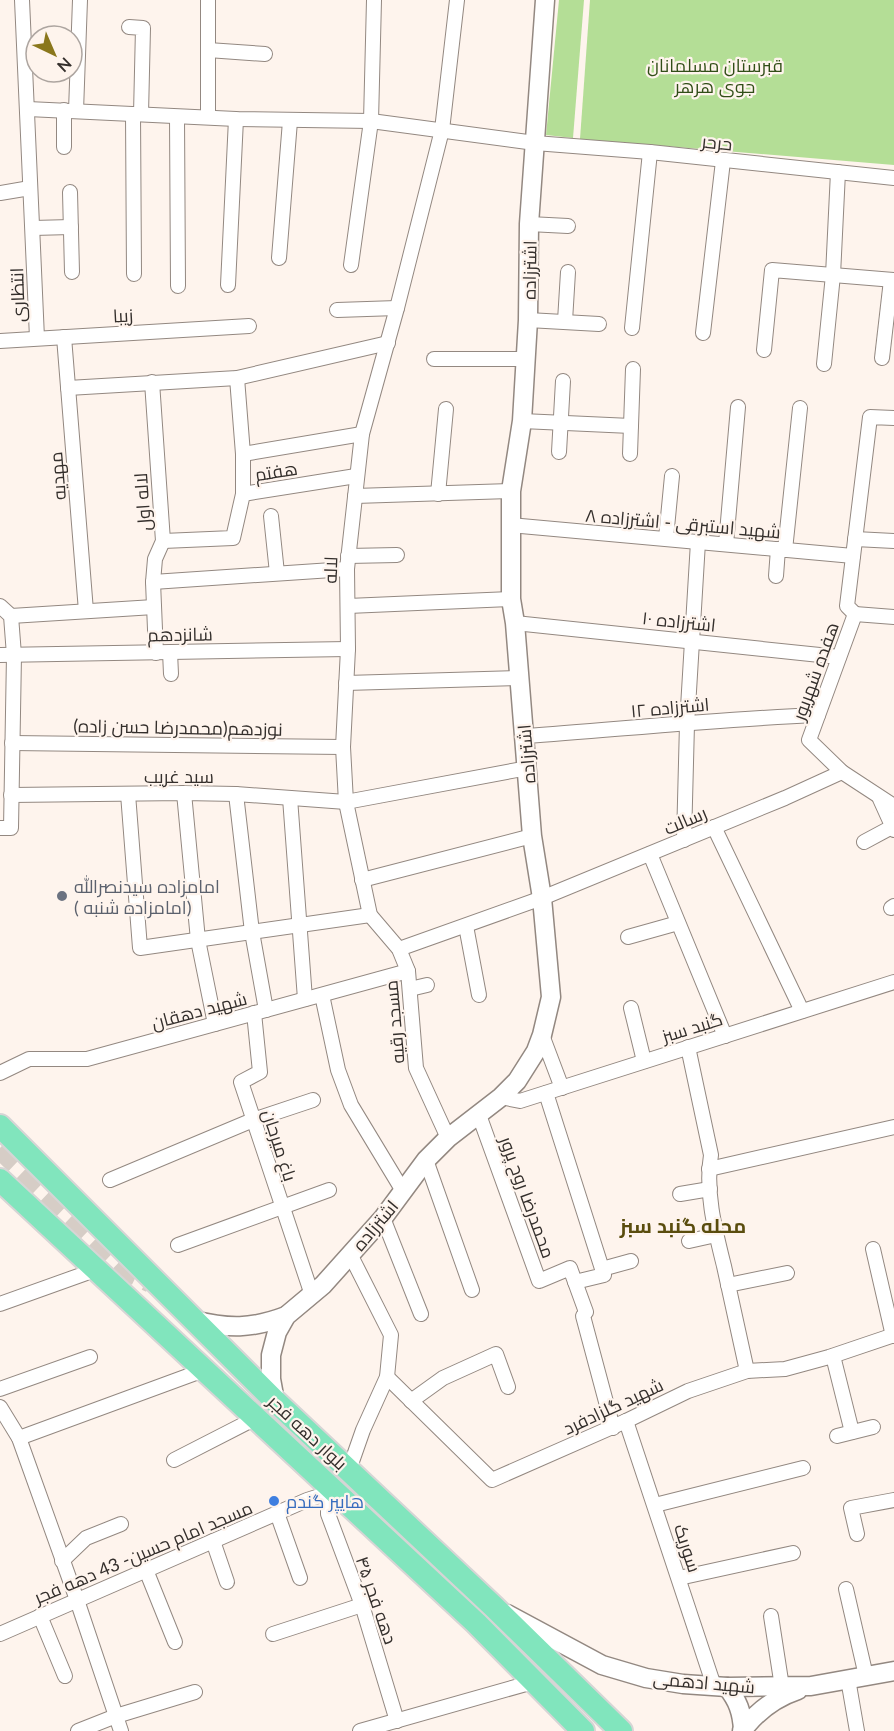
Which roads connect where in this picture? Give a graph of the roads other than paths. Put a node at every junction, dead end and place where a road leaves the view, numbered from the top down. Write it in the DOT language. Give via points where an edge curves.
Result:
graph roads {
  1 [pos="22,0"];
  2 [pos="80,0"];
  3 [pos="208,0"];
  4 [pos="374,0"];
  5 [pos="457,0"];
  6 [pos="545,0"];
  7 [pos="129,27"];
  8 [pos="208,50"];
  9 [pos="265,54"];
  10 [pos="28,109"];
  11 [pos="70,111"];
  12 [pos="137,114"];
  13 [pos="177,117"];
  14 [pos="208,117"];
  15 [pos="236,119"];
  16 [pos="290,121"];
  17 [pos="371,121"];
  18 [pos="442,130"];
  19 [pos="535,143"];
  20 [pos="64,147"];
  21 [pos="650,152"];
  22 [pos="723,161"];
  23 [pos="838,172"];
  24 [pos="894,178"];
  25 [pos="30,188"];
  26 [pos="70,192"];
  27 [pos="0,193"];
  28 [pos="529,224"];
  29 [pos="568,226"];
  30 [pos="71,227"];
  31 [pos="33,228"];
  32 [pos="279,258"];
  33 [pos="351,265"];
  34 [pos="72,272"];
  35 [pos="568,272"];
  36 [pos="134,274"];
  37 [pos="832,275"];
  38 [pos="893,280"];
  39 [pos="228,285"];
  40 [pos="178,286"];
  41 [pos="397,308"];
  42 [pos="338,310"];
  43 [pos="528,320"];
  44 [pos="565,321"];
  45 [pos="599,324"];
  46 [pos="249,326"];
  47 [pos="632,328"];
  48 [pos="703,333"];
  49 [pos="64,337"];
  50 [pos="37,338"];
  51 [pos="0,341"];
  52 [pos="388,343"];
  53 [pos="764,350"];
  54 [pos="882,358"];
  55 [pos="434,359"];
  56 [pos="526,359"];
  57 [pos="824,364"];
  58 [pos="633,369"];
  59 [pos="237,378"];
  60 [pos="563,381"];
  61 [pos="152,382"];
  62 [pos="68,388"];
  63 [pos="738,407"];
  64 [pos="800,408"];
  65 [pos="446,409"];
  66 [pos="894,418"];
  67 [pos="522,421"];
  68 [pos="561,422"];
  69 [pos="631,426"];
  70 [pos="362,434"];
  71 [pos="559,452"];
  72 [pos="243,454"];
  73 [pos="630,454"];
  74 [pos="356,476"];
  75 [pos="672,476"];
  76 [pos="511,491"];
  77 [pos="243,494"];
  78 [pos="438,494"];
  79 [pos="355,496"];
  80 [pos="271,516"];
  81 [pos="510,525"];
  82 [pos="666,538"];
  83 [pos="855,539"];
  84 [pos="163,541"];
  85 [pos="698,542"];
  86 [pos="894,542"];
  87 [pos="726,544"];
  88 [pos="782,550"];
  89 [pos="397,555"];
  90 [pos="853,556"];
  91 [pos="347,563"];
  92 [pos="276,573"];
  93 [pos="776,576"];
  94 [pos="153,582"];
  95 [pos="512,598"];
  96 [pos="0,606"];
  97 [pos="348,606"];
  98 [pos="154,607"];
  99 [pos="86,611"];
  100 [pos="855,614"];
  101 [pos="11,616"];
  102 [pos="894,617"];
  103 [pos="515,623"];
  104 [pos="693,641"];
  105 [pos="348,649"];
  106 [pos="163,652"];
  107 [pos="7,655"];
  108 [pos="839,657"];
  109 [pos="171,674"];
  110 [pos="520,678"];
  111 [pos="346,683"];
  112 [pos="7,714"];
  113 [pos="818,715"];
  114 [pos="687,724"];
  115 [pos="525,736"];
  116 [pos="12,743"];
  117 [pos="343,747"];
  118 [pos="528,768"];
  119 [pos="842,772"];
  120 [pos="184,793"];
  121 [pos="128,794"];
  122 [pos="236,794"];
  123 [pos="11,795"];
  124 [pos="290,798"];
  125 [pos="880,799"];
  126 [pos="346,802"];
  127 [pos="894,806"];
  128 [pos="714,827"];
  129 [pos="0,828"];
  130 [pos="893,828"];
  131 [pos="532,836"];
  132 [pos="684,840"];
  133 [pos="864,842"];
  134 [pos="650,854"];
  135 [pos="362,880"];
  136 [pos="542,898"];
  137 [pos="370,915"];
  138 [pos="678,923"];
  139 [pos="299,925"];
  140 [pos="466,926"];
  141 [pos="252,932"];
  142 [pos="628,937"];
  143 [pos="198,940"];
  144 [pos="399,949"];
  145 [pos="408,971"];
  146 [pos="894,982"];
  147 [pos="427,985"];
  148 [pos="410,989"];
  149 [pos="322,994"];
  150 [pos="479,995"];
  151 [pos="305,999"];
  152 [pos="631,1008"];
  153 [pos="260,1011"];
  154 [pos="802,1011"];
  155 [pos="216,1024"];
  156 [pos="543,1035"];
  157 [pos="725,1036"];
  158 [pos="688,1047"];
  159 [pos="644,1061"];
  160 [pos="0,1073"];
  161 [pos="562,1088"];
  162 [pos="546,1093"];
  163 [pos="501,1097"];
  164 [pos="313,1100"];
  165 [pos="479,1115"];
  166 [pos="253,1120"];
  167 [pos="0,1126"];
  168 [pos="894,1127"];
  169 [pos="448,1138"];
  170 [pos="426,1160"];
  171 [pos="709,1169"];
  172 [pos="0,1180"];
  173 [pos="110,1180"];
  174 [pos="710,1189"];
  175 [pos="329,1190"];
  176 [pos="403,1191"];
  177 [pos="680,1194"];
  178 [pos="282,1207"];
  179 [pos="383,1218"];
  180 [pos="716,1235"];
  181 [pos="688,1241"];
  182 [pos="178,1245"];
  183 [pos="873,1249"];
  184 [pos="350,1254"];
  185 [pos="631,1261"];
  186 [pos="602,1269"];
  187 [pos="95,1270"];
  188 [pos="787,1273"];
  189 [pos="575,1282"];
  190 [pos="728,1285"];
  191 [pos="472,1290"];
  192 [pos="312,1296"];
  193 [pos="0,1304"];
  194 [pos="421,1314"];
  195 [pos="286,1316"];
  196 [pos="193,1320"];
  197 [pos="893,1335"];
  198 [pos="833,1356"];
  199 [pos="90,1357"];
  200 [pos="204,1370"];
  201 [pos="747,1371"];
  202 [pos="387,1377"];
  203 [pos="508,1387"];
  204 [pos="0,1389"];
  205 [pos="275,1401"];
  206 [pos="411,1401"];
  207 [pos="0,1407"];
  208 [pos="256,1418"];
  209 [pos="626,1421"];
  210 [pos="873,1427"];
  211 [pos="613,1428"];
  212 [pos="852,1432"];
  213 [pos="837,1436"];
  214 [pos="19,1438"];
  215 [pos="174,1460"];
  216 [pos="803,1468"];
  217 [pos="349,1470"];
  218 [pos="335,1491"];
  219 [pos="894,1500"];
  220 [pos="655,1505"];
  221 [pos="277,1514"];
  222 [pos="121,1524"];
  223 [pos="857,1534"];
  224 [pos="213,1541"];
  225 [pos="793,1552"];
  226 [pos="62,1561"];
  227 [pos="146,1570"];
  228 [pos="300,1578"];
  229 [pos="679,1578"];
  230 [pos="227,1582"];
  231 [pos="846,1589"];
  232 [pos="77,1600"];
  233 [pos="362,1605"];
  234 [pos="494,1607"];
  235 [pos="40,1616"];
  236 [pos="771,1616"];
  237 [pos="0,1634"];
  238 [pos="273,1634"];
  239 [pos="174,1642"];
  240 [pos="894,1671"];
  241 [pos="64,1676"];
  242 [pos="866,1676"];
  243 [pos="848,1679"];
  244 [pos="533,1682"];
  245 [pos="721,1686"];
  246 [pos="811,1686"];
  247 [pos="782,1687"];
  248 [pos="195,1692"];
  249 [pos="116,1716"];
  250 [pos="397,1721"];
  251 [pos="78,1731"];
  252 [pos="122,1731"];
  253 [pos="360,1731"];
  254 [pos="583,1731"];
  255 [pos="621,1731"];
  256 [pos="742,1731"];
  257 [pos="857,1731"];
  1 -- 10 [label="street, انتظاری"];
  2 -- 11 [label="street"];
  3 -- 8 [label="street"];
  4 -- 17 [label="street"];
  5 -- 18 [label="street, لاله"];
  6 -- 19 [label="street, اشترزاده"];
  7 -- 12 [label="street" via="143,28"];
  8 -- 9 [label="street"];
  8 -- 14 [label="street"];
  10 -- 11 [label="street, حرحر"];
  10 -- 25 [label="street, انتظاری"];
  11 -- 12 [label="street, حرحر"];
  11 -- 20 [label="street"];
  12 -- 13 [label="street, حرحر"];
  12 -- 36 [label="street"];
  13 -- 14 [label="street, حرحر"];
  13 -- 40 [label="street"];
  14 -- 15 [label="street, حرحر"];
  15 -- 16 [label="street, حرحر"];
  15 -- 39 [label="street"];
  16 -- 17 [label="street, حرحر"];
  16 -- 32 [label="street"];
  17 -- 18 [label="street, حرحر"];
  17 -- 33 [label="street"];
  18 -- 19 [label="street, حرحر"];
  18 -- 41 [label="street, لاله"];
  19 -- 21 [label="street, حرحر"];
  19 -- 28 [label="street, اشترزاده"];
  21 -- 22 [label="street, حرحر"];
  21 -- 47 [label="street"];
  22 -- 23 [label="street, حرحر"];
  22 -- 48 [label="street"];
  23 -- 24 [label="street, حرحر"];
  23 -- 37 [label="street"];
  25 -- 27 [label="street"];
  25 -- 31 [label="street, انتظاری"];
  26 -- 30 [label="street"];
  28 -- 29 [label="street"];
  28 -- 43 [label="street, اشترزاده"];
  30 -- 31 [label="street"];
  30 -- 34 [label="street"];
  31 -- 50 [label="street, انتظاری"];
  35 -- 44 [label="street"];
  37 -- 38 [label="street"];
  37 -- 53 [label="street" via="772,270"];
  37 -- 57 [label="street"];
  38 -- 54 [label="street"];
  41 -- 42 [label="street"];
  41 -- 52 [label="street, لاله"];
  43 -- 44 [label="street"];
  43 -- 56 [label="street, اشترزاده"];
  44 -- 45 [label="street"];
  46 -- 49 [label="street, زیبا"];
  49 -- 50 [label="street, زیبا"];
  49 -- 62 [label="street, مهدیه"];
  50 -- 51 [label="street, زیبا"];
  52 -- 59 [label="street"];
  52 -- 70 [label="street, لاله"];
  55 -- 56 [label="street"];
  56 -- 67 [label="street, اشترزاده"];
  58 -- 69 [label="street"];
  59 -- 61 [label="street"];
  59 -- 72 [label="street"];
  60 -- 68 [label="street"];
  61 -- 62 [label="street"];
  61 -- 84 [label="street, لاله اول"];
  62 -- 99 [label="street, مهدیه"];
  63 -- 87 [label="street"];
  64 -- 88 [label="street"];
  65 -- 78 [label="street"];
  66 -- 83 [label="street" via="870,417"];
  67 -- 68 [label="street"];
  67 -- 76 [label="street, اشترزاده"];
  68 -- 69 [label="street"];
  68 -- 71 [label="street"];
  69 -- 73 [label="street"];
  70 -- 72 [label="street"];
  70 -- 74 [label="street, لاله"];
  72 -- 77 [label="street"];
  74 -- 77 [label="street, هفتم"];
  74 -- 79 [label="street, لاله"];
  75 -- 82 [label="street"];
  76 -- 78 [label="street"];
  76 -- 81 [label="street, اشترزاده"];
  77 -- 84 [label="street, هفتم" via="233,538"];
  78 -- 79 [label="street"];
  79 -- 91 [label="street, لاله"];
  80 -- 92 [label="street"];
  81 -- 82 [label="street, شهید استبرقی - اشترزاده ۸"];
  81 -- 95 [label="street, اشترزاده"];
  82 -- 85 [label="street, شهید استبرقی - اشترزاده ۸"];
  83 -- 86 [label="street"];
  83 -- 90 [label="street"];
  84 -- 94 [label="street, لاله اول" via="155,559"];
  85 -- 87 [label="street, شهید استبرقی - اشترزاده ۸"];
  85 -- 104 [label="street"];
  87 -- 88 [label="street, شهید استبرقی - اشترزاده ۸"];
  88 -- 90 [label="street, شهید استبرقی - اشترزاده ۸"];
  88 -- 93 [label="street"];
  89 -- 91 [label="street"];
  90 -- 100 [label="street" via="847,606"];
  91 -- 92 [label="street"];
  91 -- 97 [label="street, لاله"];
  92 -- 94 [label="street"];
  94 -- 98 [label="street, لاله اول"];
  95 -- 97 [label="street"];
  95 -- 103 [label="street, اشترزاده"];
  96 -- 101 [label="street"];
  97 -- 105 [label="street, لاله"];
  98 -- 99 [label="street"];
  98 -- 106 [label="street, لاله اول"];
  99 -- 101 [label="street"];
  100 -- 102 [label="street"];
  100 -- 108 [label="street, هفده شهریور"];
  101 -- 107 [label="street"];
  103 -- 104 [label="street, اشترزاده ۱۰"];
  103 -- 110 [label="street, اشترزاده"];
  104 -- 108 [label="street, اشترزاده ۱۰"];
  104 -- 114 [label="street"];
  105 -- 106 [label="street, شانزدهم"];
  105 -- 111 [label="street, لاله"];
  106 -- 107 [label="street, شانزدهم"];
  106 -- 109 [label="street, لاله اول"];
  107 -- 112 [label="street"];
  108 -- 113 [label="street, هفده شهریور"];
  110 -- 111 [label="street"];
  110 -- 115 [label="street, اشترزاده"];
  111 -- 117 [label="street, لاله"];
  112 -- 116 [label="street"];
  113 -- 114 [label="street, اشترزاده ۱۲"];
  113 -- 119 [label="street, هفده شهریور" via="809,740"];
  114 -- 115 [label="street, اشترزاده ۱۲"];
  114 -- 132 [label="street"];
  115 -- 118 [label="street, اشترزاده"];
  116 -- 117 [label="street, نوزدهم(محمدرضا حسن زاده)"];
  116 -- 123 [label="street"];
  117 -- 126 [label="street, لاله"];
  118 -- 126 [label="street, سید غریب"];
  118 -- 131 [label="street, اشترزاده"];
  119 -- 125 [label="street, هفده شهریور"];
  119 -- 128 [label="street, رسالت"];
  120 -- 121 [label="street, سید غریب"];
  120 -- 122 [label="street, سید غریب"];
  120 -- 143 [label="street"];
  121 -- 123 [label="street, سید غریب"];
  121 -- 143 [label="street" via="140,948"];
  122 -- 124 [label="street, سید غریب"];
  122 -- 141 [label="street"];
  123 -- 129 [label="street" via="11,828"];
  124 -- 126 [label="street, سید غریب"];
  124 -- 139 [label="street"];
  125 -- 127 [label="street, هفده شهریور"];
  125 -- 130 [label="street"];
  126 -- 135 [label="street, مسجد رقیه"];
  128 -- 132 [label="street, رسالت"];
  128 -- 154 [label="street"];
  130 -- 133 [label="street"];
  131 -- 135 [label="street"];
  131 -- 136 [label="street, اشترزاده"];
  132 -- 134 [label="street, رسالت"];
  134 -- 136 [label="street, رسالت"];
  134 -- 138 [label="street"];
  135 -- 137 [label="street, مسجد رقیه"];
  136 -- 140 [label="street, رسالت"];
  136 -- 156 [label="street, اشترزاده" via="551,998"];
  137 -- 139 [label="street"];
  137 -- 144 [label="street, مسجد رقیه"];
  138 -- 142 [label="street"];
  138 -- 157 [label="street"];
  139 -- 141 [label="street"];
  139 -- 151 [label="street"];
  140 -- 144 [label="street, رسالت"];
  140 -- 150 [label="street"];
  141 -- 143 [label="street"];
  141 -- 153 [label="street"];
  143 -- 155 [label="street"];
  144 -- 145 [label="street, مسجد رقیه"];
  145 -- 148 [label="street, مسجد رقیه"];
  145 -- 149 [label="street, شهید دهقان"];
  146 -- 154 [label="street, گنبد سبز"];
  147 -- 148 [label="street"];
  148 -- 169 [label="street, مسجد رقیه" via="416,1068"];
  149 -- 151 [label="street, شهید دهقان"];
  149 -- 176 [label="street" via="338,1070 351,1105"];
  151 -- 153 [label="street, شهید دهقان"];
  152 -- 159 [label="street"];
  153 -- 155 [label="street, شهید دهقان"];
  153 -- 166 [label="street, باغ میرجان" via="260,1072 240,1082"];
  154 -- 157 [label="street, گنبد سبز"];
  155 -- 160 [label="street, شهید دهقان" via="87,1059 29,1059"];
  156 -- 161 [label="street"];
  156 -- 163 [label="street, اشترزاده" via="517,1081"];
  157 -- 158 [label="street, گنبد سبز"];
  158 -- 159 [label="street, گنبد سبز"];
  158 -- 171 [label="street" via="711,1155"];
  159 -- 161 [label="street, گنبد سبز"];
  161 -- 162 [label="street, گنبد سبز"];
  162 -- 163 [label="street, گنبد سبز" via="520,1101"];
  162 -- 186 [label="street"];
  163 -- 165 [label="street, اشترزاده"];
  164 -- 166 [label="street"];
  165 -- 169 [label="street, اشترزاده"];
  165 -- 189 [label="street, محمدرضا روح پرور" via="539,1281 570,1268"];
  166 -- 173 [label="street"];
  166 -- 178 [label="street, باغ میرجان"];
  167 -- 196 [label="main road, بلوار دهه فجر"];
  168 -- 171 [label="street"];
  169 -- 170 [label="street, اشترزاده"];
  170 -- 176 [label="street, اشترزاده"];
  170 -- 191 [label="street"];
  171 -- 174 [label="street"];
  172 -- 187 [label="main road, بلوار دهه فجر"];
  174 -- 177 [label="street"];
  174 -- 180 [label="street"];
  175 -- 178 [label="street"];
  176 -- 179 [label="street, اشترزاده"];
  178 -- 182 [label="street"];
  178 -- 192 [label="street, باغ میرجان"];
  179 -- 184 [label="street, اشترزاده"];
  179 -- 194 [label="street"];
  180 -- 181 [label="street"];
  180 -- 190 [label="street"];
  183 -- 197 [label="street"];
  184 -- 192 [label="street, اشترزاده"];
  184 -- 202 [label="street" via="390,1335"];
  185 -- 186 [label="street"];
  186 -- 189 [label="street" via="604,1275"];
  187 -- 193 [label="street"];
  187 -- 200 [label="main road, بلوار دهه فجر"];
  188 -- 190 [label="street"];
  189 -- 211 [label="street"];
  190 -- 201 [label="street"];
  192 -- 195 [label="street, اشترزاده"];
  195 -- 196 [label="street" via="240,1328"];
  195 -- 205 [label="street, اشترزاده" via="271,1355"];
  196 -- 205 [label="main road, بلوار دهه فجر"];
  197 -- 198 [label="street, شهید گلزادفرد"];
  198 -- 201 [label="street, شهید گلزادفرد" via="785,1369"];
  198 -- 212 [label="street"];
  199 -- 204 [label="street"];
  200 -- 208 [label="main road, بلوار دهه فجر"];
  200 -- 214 [label="street"];
  201 -- 209 [label="street, شهید گلزادفرد" via="688,1391"];
  202 -- 206 [label="street, شهید گلزادفرد"];
  202 -- 217 [label="street"];
  203 -- 206 [label="street" via="496,1354 443,1378"];
  205 -- 217 [label="main road, بلوار دهه فجر"];
  206 -- 211 [label="street, شهید گلزادفرد" via="492,1480"];
  207 -- 214 [label="street"];
  208 -- 215 [label="street"];
  208 -- 218 [label="main road, بلوار دهه فجر"];
  209 -- 211 [label="street, شهید گلزادفرد"];
  209 -- 220 [label="street, سوریک"];
  210 -- 212 [label="street"];
  212 -- 213 [label="street"];
  214 -- 226 [label="street"];
  216 -- 220 [label="street"];
  217 -- 234 [label="main road, بلوار دهه فجر"];
  218 -- 221 [label="street, مسجد امام حسین- 43 دهه فجر"];
  218 -- 233 [label="street, دهه فجر ۴۵" via="328,1514"];
  218 -- 244 [label="main road, بلوار دهه فجر"];
  219 -- 223 [label="street" via="851,1508"];
  220 -- 229 [label="street, سوریک"];
  221 -- 224 [label="street, مسجد امام حسین- 43 دهه فجر"];
  221 -- 228 [label="street"];
  222 -- 226 [label="street" via="86,1538"];
  224 -- 227 [label="street, مسجد امام حسین- 43 دهه فجر"];
  224 -- 230 [label="street"];
  225 -- 229 [label="street"];
  226 -- 232 [label="street"];
  227 -- 232 [label="street, مسجد امام حسین- 43 دهه فجر"];
  227 -- 239 [label="street"];
  229 -- 245 [label="street, سوریک"];
  231 -- 242 [label="street"];
  232 -- 235 [label="street, مسجد امام حسین- 43 دهه فجر"];
  232 -- 249 [label="street"];
  233 -- 238 [label="street"];
  233 -- 250 [label="street, دهه فجر ۴۵"];
  234 -- 245 [label="street, شهید ادهمی" via="602,1665 646,1678"];
  234 -- 255 [label="main road, بلوار دهه فجر"];
  235 -- 237 [label="street, مسجد امام حسین- 43 دهه فجر"];
  235 -- 241 [label="street"];
  236 -- 247 [label="street"];
  240 -- 242 [label="street"];
  242 -- 243 [label="street"];
  243 -- 246 [label="street"];
  243 -- 257 [label="street"];
  244 -- 250 [label="street"];
  244 -- 254 [label="main road, بلوار دهه فجر"];
  245 -- 247 [label="street, شهید ادهمی"];
  245 -- 256 [label="street" via="736,1699 742,1714"];
  246 -- 247 [label="street, شهید ادهمی"];
  246 -- 256 [label="street, شهید ادهمی" via="760,1709"];
  248 -- 249 [label="street"];
  249 -- 251 [label="street"];
  249 -- 252 [label="street"];
  250 -- 253 [label="street"];
}
